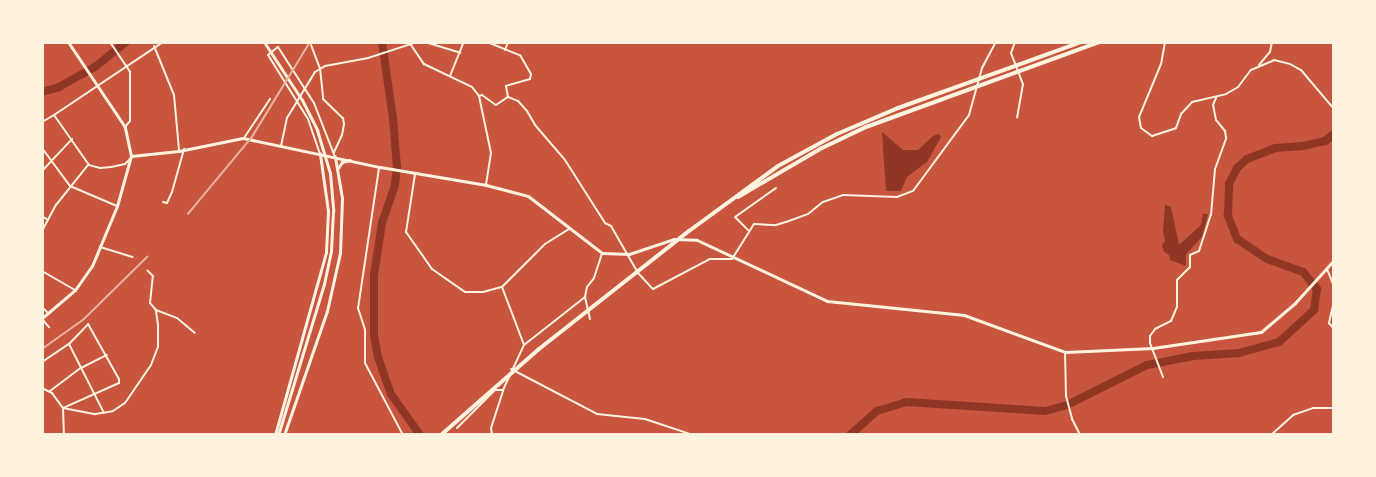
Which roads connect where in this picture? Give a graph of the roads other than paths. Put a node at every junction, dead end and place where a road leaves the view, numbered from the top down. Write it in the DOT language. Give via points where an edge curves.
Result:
graph roads {
  1 [pos="68,42"];
  2 [pos="110,42"];
  3 [pos="163,42"];
  4 [pos="264,42"];
  5 [pos="417,42"];
  6 [pos="425,42"];
  7 [pos="464,42"];
  8 [pos="487,42"];
  9 [pos="508,42"];
  10 [pos="996,42"];
  11 [pos="1015,42"];
  12 [pos="1081,42"];
  13 [pos="1099,42"];
  14 [pos="1165,42"];
  15 [pos="1272,42"];
  16 [pos="409,43"];
  17 [pos="311,45"];
  18 [pos="154,46"];
  19 [pos="505,50"];
  20 [pos="460,53"];
  21 [pos="128,65"];
  22 [pos="1259,65"];
  23 [pos="320,68"];
  24 [pos="450,76"];
  25 [pos="98,85"];
  26 [pos="304,86"];
  27 [pos="478,96"];
  28 [pos="508,97"];
  29 [pos="1216,98"];
  30 [pos="270,99"];
  31 [pos="297,99"];
  32 [pos="1334,110"];
  33 [pos="54,115"];
  34 [pos="1017,117"];
  35 [pos="42,122"];
  36 [pos="125,127"];
  37 [pos="327,133"];
  38 [pos="314,135"];
  39 [pos="244,138"];
  40 [pos="72,139"];
  41 [pos="281,146"];
  42 [pos="42,148"];
  43 [pos="184,149"];
  44 [pos="179,151"];
  45 [pos="320,154"];
  46 [pos="335,154"];
  47 [pos="131,156"];
  48 [pos="51,160"];
  49 [pos="350,160"];
  50 [pos="89,165"];
  51 [pos="381,167"];
  52 [pos="338,168"];
  53 [pos="42,171"];
  54 [pos="413,173"];
  55 [pos="486,185"];
  56 [pos="70,186"];
  57 [pos="776,188"];
  58 [pos="163,202"];
  59 [pos="117,206"];
  60 [pos="42,216"];
  61 [pos="707,218"];
  62 [pos="48,220"];
  63 [pos="569,229"];
  64 [pos="748,230"];
  65 [pos="42,231"];
  66 [pos="100,247"];
  67 [pos="602,254"];
  68 [pos="628,254"];
  69 [pos="732,256"];
  70 [pos="132,257"];
  71 [pos="1334,260"];
  72 [pos="1327,267"];
  73 [pos="147,270"];
  74 [pos="42,271"];
  75 [pos="502,287"];
  76 [pos="75,290"];
  77 [pos="585,297"];
  78 [pos="1334,301"];
  79 [pos="42,307"];
  80 [pos="156,310"];
  81 [pos="48,314"];
  82 [pos="42,319"];
  83 [pos="590,319"];
  84 [pos="49,327"];
  85 [pos="1334,328"];
  86 [pos="195,333"];
  87 [pos="69,344"];
  88 [pos="524,345"];
  89 [pos="1153,348"];
  90 [pos="1065,352"];
  91 [pos="107,355"];
  92 [pos="42,362"];
  93 [pos="81,369"];
  94 [pos="511,369"];
  95 [pos="1163,377"];
  96 [pos="42,388"];
  97 [pos="503,390"];
  98 [pos="50,391"];
  99 [pos="95,394"];
  100 [pos="63,408"];
  101 [pos="1334,408"];
  102 [pos="104,413"];
  103 [pos="457,428"];
  104 [pos="64,435"];
  105 [pos="277,435"];
  106 [pos="284,435"];
  107 [pos="403,435"];
  108 [pos="441,435"];
  109 [pos="492,435"];
  110 [pos="693,435"];
  111 [pos="1080,435"];
  112 [pos="1271,435"];
  1 -- 25 [label="main road"];
  2 -- 21 [label="street"];
  3 -- 18 [label="street"];
  4 -- 105 [label="main road" via="308,109 327,164 333,212 331,251"];
  5 -- 16 [label="street"];
  6 -- 20 [label="street"];
  7 -- 20 [label="street"];
  8 -- 19 [label="street"];
  9 -- 19 [label="street"];
  10 -- 64 [label="street" via="982,68 969,115 913,191 897,197 843,195 808,214 776,225 754,224"];
  11 -- 34 [label="street" via="1011,53 1023,84"];
  12 -- 61 [label="highway" via="898,108 816,144 773,169"];
  13 -- 61 [label="highway" via="843,137"];
  14 -- 29 [label="street" via="1161,64 1139,117 1141,129 1157,136 1176,128 1181,114 1192,102"];
  15 -- 22 [label="street" via="1270,52"];
  16 -- 23 [label="street" via="368,58"];
  16 -- 24 [label="street" via="424,64"];
  17 -- 23 [label="street"];
  18 -- 21 [label="street"];
  18 -- 44 [label="street" via="174,95"];
  19 -- 28 [label="street" via="520,55 531,74 530,79 506,86"];
  20 -- 24 [label="street"];
  21 -- 25 [label="street"];
  21 -- 36 [label="street" via="130,121"];
  22 -- 29 [label="street" via="1238,87"];
  22 -- 32 [label="street" via="1274,60 1301,70"];
  23 -- 26 [label="street"];
  23 -- 46 [label="street" via="323,99 343,118"];
  24 -- 27 [label="street" via="472,87"];
  25 -- 33 [label="street"];
  25 -- 36 [label="main road"];
  26 -- 31 [label="street"];
  26 -- 31 [label="street" via="278,47 268,55"];
  26 -- 37 [label="street"];
  27 -- 28 [label="street" via="483,95 496,105"];
  27 -- 55 [label="street" via="491,153"];
  28 -- 68 [label="street" via="518,101 565,160"];
  29 -- 89 [label="street" via="1216,120 1226,138 1215,169 1211,215 1199,251 1190,255 1190,267 1177,280 1171,321 1150,336"];
  30 -- 39 [label="street"];
  31 -- 38 [label="street"];
  31 -- 41 [label="street" via="287,118"];
  33 -- 35 [label="street"];
  33 -- 40 [label="street"];
  36 -- 47 [label="main road"];
  37 -- 38 [label="street"];
  37 -- 46 [label="street"];
  38 -- 45 [label="street"];
  39 -- 41 [label="main road"];
  39 -- 43 [label="main road"];
  40 -- 48 [label="street"];
  40 -- 50 [label="street"];
  41 -- 45 [label="main road"];
  42 -- 48 [label="street"];
  43 -- 44 [label="main road"];
  43 -- 58 [label="street" via="172,192 167,203"];
  44 -- 47 [label="main road"];
  45 -- 46 [label="main road"];
  45 -- 105 [label="main road" via="328,211 326,252"];
  46 -- 49 [label="main road"];
  46 -- 52 [label="main road"];
  47 -- 50 [label="street" via="125,164 111,167"];
  47 -- 59 [label="main road"];
  48 -- 53 [label="street"];
  48 -- 56 [label="street"];
  49 -- 51 [label="main road"];
  49 -- 52 [label="main road"];
  50 -- 56 [label="street"];
  51 -- 54 [label="main road"];
  51 -- 107 [label="street" via="358,308 365,330 365,363"];
  52 -- 106 [label="main road" via="343,212 337,270"];
  54 -- 55 [label="main road"];
  54 -- 75 [label="street" via="406,232 432,269 465,292"];
  55 -- 63 [label="main road" via="528,196"];
  56 -- 59 [label="street"];
  56 -- 62 [label="street"];
  57 -- 64 [label="street" via="735,217"];
  59 -- 66 [label="main road"];
  60 -- 62 [label="street"];
  61 -- 108 [label="highway" via="538,349"];
  62 -- 65 [label="street"];
  63 -- 67 [label="main road"];
  63 -- 75 [label="street" via="544,244"];
  64 -- 69 [label="street"];
  66 -- 70 [label="street"];
  66 -- 76 [label="main road"];
  67 -- 68 [label="main road"];
  67 -- 77 [label="street"];
  68 -- 69 [label="main road" via="685,239"];
  68 -- 69 [label="street" via="638,273 653,288 710,259"];
  69 -- 90 [label="main road" via="827,301 964,315"];
  71 -- 72 [label="main road"];
  72 -- 78 [label="street"];
  72 -- 89 [label="main road" via="1262,332"];
  73 -- 80 [label="street" via="153,276 150,303"];
  74 -- 76 [label="street"];
  75 -- 88 [label="street"];
  76 -- 81 [label="main road"];
  77 -- 83 [label="street"];
  77 -- 88 [label="street"];
  78 -- 85 [label="street" via="1329,323"];
  79 -- 81 [label="street"];
  80 -- 86 [label="street" via="177,318"];
  80 -- 102 [label="street" via="158,347 151,365 125,403"];
  81 -- 82 [label="main road"];
  82 -- 84 [label="street"];
  87 -- 91 [label="street" via="91,325"];
  87 -- 92 [label="street"];
  87 -- 93 [label="street"];
  88 -- 94 [label="street"];
  89 -- 90 [label="main road"];
  89 -- 95 [label="street"];
  90 -- 111 [label="street" via="1066,396"];
  91 -- 93 [label="street"];
  91 -- 99 [label="street" via="120,382"];
  93 -- 98 [label="street"];
  93 -- 99 [label="street"];
  94 -- 97 [label="street"];
  94 -- 110 [label="street" via="597,414 645,419"];
  96 -- 98 [label="street"];
  97 -- 103 [label="street" via="495,390"];
  97 -- 109 [label="street"];
  98 -- 100 [label="street"];
  99 -- 100 [label="street"];
  99 -- 102 [label="street"];
  100 -- 102 [label="street"];
  100 -- 104 [label="street"];
  101 -- 112 [label="street" via="1312,408 1293,415"];
}
